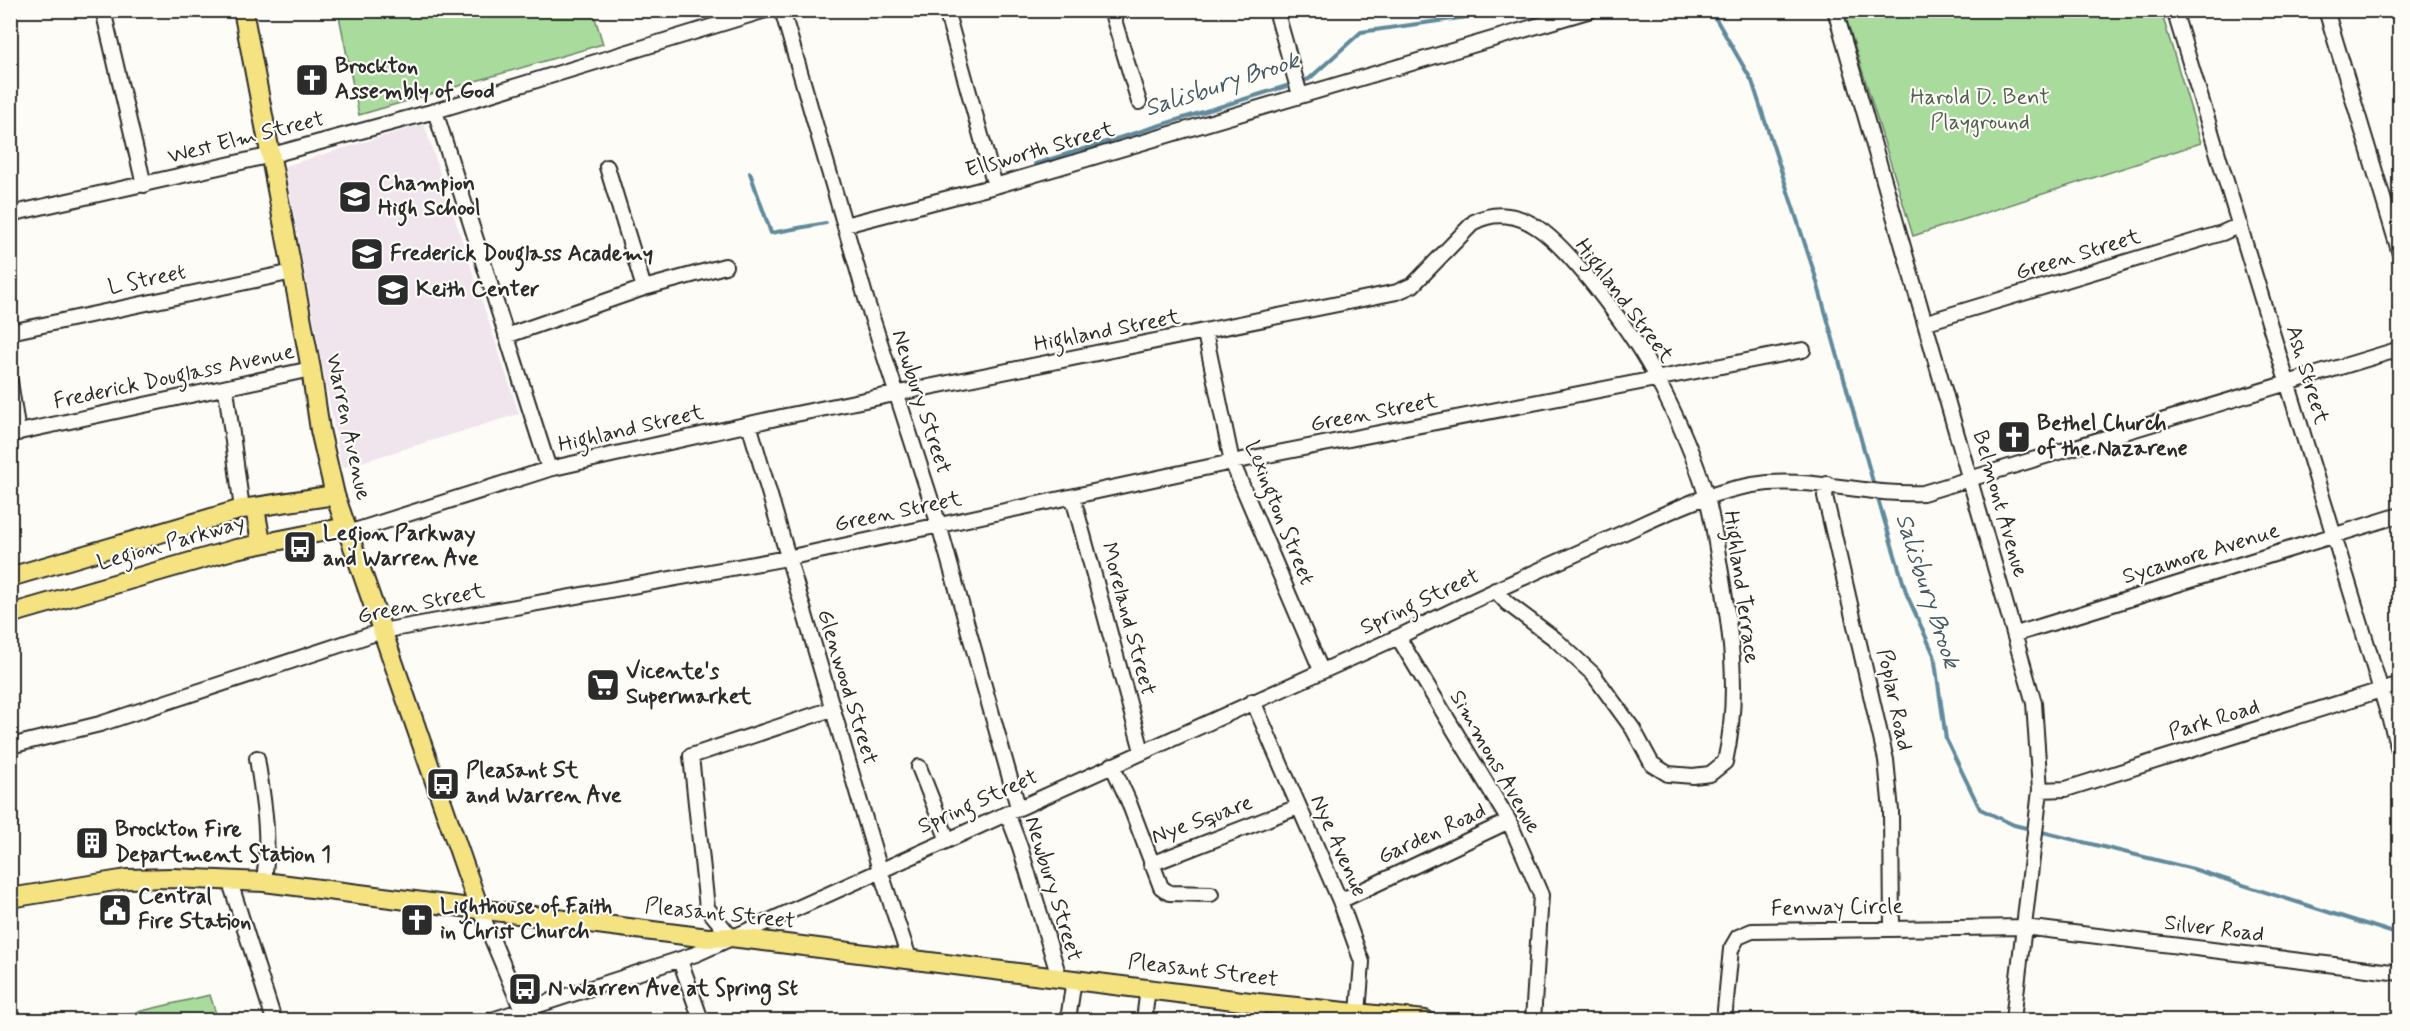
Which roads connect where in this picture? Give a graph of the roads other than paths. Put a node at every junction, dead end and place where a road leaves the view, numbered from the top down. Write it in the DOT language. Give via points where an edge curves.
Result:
graph roads {
  1 [pos="103,10"];
  2 [pos="243,10"];
  3 [pos="766,10"];
  4 [pos="782,10"];
  5 [pos="946,10"];
  6 [pos="1111,10"];
  7 [pos="1276,10"];
  8 [pos="1591,10"];
  9 [pos="1835,10"];
  10 [pos="2174,10"];
  11 [pos="2326,10"];
  12 [pos="1298,86"];
  13 [pos="1139,102"];
  14 [pos="435,111"];
  15 [pos="272,155"];
  16 [pos="607,167"];
  17 [pos="144,185"];
  18 [pos="995,186"];
  19 [pos="10,214"];
  20 [pos="845,225"];
  21 [pos="2240,225"];
  22 [pos="2400,254"];
  23 [pos="725,266"];
  24 [pos="293,272"];
  25 [pos="644,288"];
  26 [pos="1927,322"];
  27 [pos="10,332"];
  28 [pos="1204,333"];
  29 [pos="506,336"];
  30 [pos="2400,349"];
  31 [pos="1803,350"];
  32 [pos="311,369"];
  33 [pos="1657,379"];
  34 [pos="10,381"];
  35 [pos="2286,382"];
  36 [pos="226,389"];
  37 [pos="896,395"];
  38 [pos="749,424"];
  39 [pos="14,433"];
  40 [pos="1232,462"];
  41 [pos="549,469"];
  42 [pos="1970,479"];
  43 [pos="1827,484"];
  44 [pos="335,495"];
  45 [pos="1706,496"];
  46 [pos="1073,498"];
  47 [pos="249,508"];
  48 [pos="2400,515"];
  49 [pos="939,525"];
  50 [pos="347,530"];
  51 [pos="2334,534"];
  52 [pos="261,542"];
  53 [pos="787,558"];
  54 [pos="10,578"];
  55 [pos="1495,590"];
  56 [pos="10,614"];
  57 [pos="382,631"];
  58 [pos="2016,634"];
  59 [pos="1398,637"];
  60 [pos="1321,670"];
  61 [pos="2400,684"];
  62 [pos="2381,690"];
  63 [pos="1253,701"];
  64 [pos="832,710"];
  65 [pos="10,746"];
  66 [pos="1142,751"];
  67 [pos="2400,753"];
  68 [pos="257,758"];
  69 [pos="1112,765"];
  70 [pos="919,767"];
  71 [pos="2040,790"];
  72 [pos="1298,807"];
  73 [pos="1012,810"];
  74 [pos="1509,821"];
  75 [pos="947,838"];
  76 [pos="1151,864"];
  77 [pos="880,870"];
  78 [pos="230,882"];
  79 [pos="264,882"];
  80 [pos="1211,894"];
  81 [pos="10,898"];
  82 [pos="1340,901"];
  83 [pos="479,908"];
  84 [pos="2024,927"];
  85 [pos="1892,929"];
  86 [pos="731,937"];
  87 [pos="680,960"];
  88 [pos="910,961"];
  89 [pos="2400,973"];
  90 [pos="1066,978"];
  91 [pos="1148,988"];
  92 [pos="1257,1012"];
  93 [pos="1358,1013"];
  94 [pos="524,1016"];
  95 [pos="274,1020"];
  96 [pos="492,1020"];
  97 [pos="701,1020"];
  98 [pos="1068,1020"];
  99 [pos="1144,1020"];
  100 [pos="1425,1020"];
  101 [pos="1533,1020"];
  102 [pos="1724,1020"];
  103 [pos="2013,1020"];
  1 -- 17 [label="street"];
  2 -- 15 [label="main road, Warren Avenue"];
  3 -- 14 [label="street, West Elm Street"];
  4 -- 20 [label="street, Newbury Street"];
  5 -- 18 [label="street"];
  6 -- 13 [label="street"];
  7 -- 12 [label="street"];
  8 -- 12 [label="street, Ellsworth Street" via="1411,65"];
  9 -- 26 [label="street, Belmont Avenue"];
  10 -- 21 [label="street, Ash Street"];
  11 -- 22 [label="street"];
  12 -- 18 [label="street, Ellsworth Street"];
  14 -- 15 [label="street, West Elm Street"];
  14 -- 29 [label="street"];
  15 -- 17 [label="street, West Elm Street"];
  15 -- 24 [label="main road, Warren Avenue"];
  16 -- 25 [label="street"];
  17 -- 19 [label="street, West Elm Street"];
  18 -- 20 [label="street, Ellsworth Street"];
  20 -- 37 [label="street, Newbury Street"];
  21 -- 26 [label="street, Green Street"];
  21 -- 35 [label="street, Ash Street"];
  23 -- 25 [label="street"];
  24 -- 27 [label="street, L Street"];
  24 -- 32 [label="main road, Warren Avenue"];
  25 -- 29 [label="street"];
  26 -- 42 [label="street, Belmont Avenue"];
  28 -- 33 [label="street, Highland Street" via="1397,292 1413,285 1474,222 1486,215 1510,215 1537,227 1568,255 1612,311"];
  28 -- 37 [label="street, Highland Street"];
  28 -- 40 [label="street, Lexington Street"];
  29 -- 41 [label="street"];
  30 -- 35 [label="street, Spring Street"];
  31 -- 33 [label="street, Green Street"];
  32 -- 36 [label="street, Frederick Douglass Avenue"];
  32 -- 44 [label="main road, Warren Avenue"];
  33 -- 40 [label="street, Green Street"];
  33 -- 45 [label="street, Highland Street"];
  34 -- 39 [label="street"];
  35 -- 42 [label="street, Spring Street"];
  35 -- 51 [label="street, Ash Street"];
  36 -- 39 [label="street, Frederick Douglass Avenue"];
  36 -- 47 [label="street"];
  37 -- 38 [label="street, Highland Street"];
  37 -- 49 [label="street, Newbury Street"];
  38 -- 41 [label="street, Highland Street"];
  38 -- 53 [label="street, Glenwood Street"];
  40 -- 46 [label="street, Green Street"];
  40 -- 60 [label="street, Lexington Street"];
  41 -- 50 [label="street, Highland Street"];
  42 -- 43 [label="street, Spring Street" via="1923,493 1888,494"];
  42 -- 58 [label="street, Belmont Avenue"];
  43 -- 45 [label="street, Spring Street" via="1767,483"];
  43 -- 85 [label="street, Poplar Road" via="1825,496 1886,760 1891,811"];
  44 -- 47 [label="main road, Legion Parkway"];
  44 -- 50 [label="main road, Warren Avenue"];
  45 -- 55 [label="street, Spring Street"];
  45 -- 55 [label="street, Highland Terrace" via="1730,626 1734,696 1725,762 1710,774 1668,774 1652,764 1633,729 1593,674"];
  46 -- 49 [label="street, Green Street"];
  46 -- 66 [label="street, Moreland Street"];
  47 -- 52 [label="main road"];
  47 -- 54 [label="main road, Legion Parkway"];
  48 -- 51 [label="street, Sycamore Avenue"];
  49 -- 53 [label="street, Green Street"];
  49 -- 73 [label="street, Newbury Street"];
  50 -- 52 [label="main road, Legion Parkway"];
  50 -- 57 [label="main road, Warren Avenue"];
  51 -- 58 [label="street, Sycamore Avenue"];
  51 -- 62 [label="street, Ash Street"];
  52 -- 56 [label="main road, Legion Parkway"];
  53 -- 57 [label="street, Green Street"];
  53 -- 64 [label="street, Glenwood Street"];
  55 -- 59 [label="street, Spring Street"];
  57 -- 65 [label="street, Green Street" via="100,724"];
  57 -- 83 [label="main road, Warren Avenue"];
  58 -- 71 [label="street, Belmont Avenue" via="2034,703"];
  59 -- 60 [label="street, Spring Street"];
  59 -- 74 [label="street, Simmons Avenue"];
  60 -- 63 [label="street, Spring Street"];
  61 -- 62 [label="street, Park Road"];
  62 -- 67 [label="street, Ash Street"];
  62 -- 71 [label="street, Park Road" via="2066,789"];
  63 -- 66 [label="street, Spring Street"];
  63 -- 72 [label="street, Nye Avenue"];
  64 -- 77 [label="street, Glenwood Street"];
  64 -- 86 [label="street" via="691,756 707,908"];
  66 -- 69 [label="street, Spring Street"];
  68 -- 79 [label="street" via="266,806 268,848"];
  69 -- 73 [label="street, Spring Street"];
  69 -- 76 [label="street, Nye Square"];
  70 -- 75 [label="street"];
  71 -- 84 [label="street, Belmont Avenue"];
  72 -- 76 [label="street, Nye Square"];
  72 -- 82 [label="street, Nye Avenue"];
  73 -- 75 [label="street, Spring Street"];
  73 -- 90 [label="street, Newbury Street" via="1020,847"];
  74 -- 82 [label="street, Garden Road"];
  74 -- 101 [label="street, Simmons Avenue" via="1541,895"];
  75 -- 77 [label="street, Spring Street"];
  76 -- 80 [label="street" via="1161,887 1169,893"];
  77 -- 86 [label="street, Spring Street"];
  77 -- 88 [label="street, Glenwood Street"];
  78 -- 79 [label="main road, Pleasant Street"];
  78 -- 81 [label="main road, Pleasant Street" via="125,879"];
  78 -- 95 [label="street"];
  79 -- 83 [label="main road, Pleasant Street"];
  82 -- 93 [label="street, Nye Avenue" via="1362,962"];
  83 -- 86 [label="main road, Pleasant Street" via="708,938"];
  83 -- 94 [label="street"];
  84 -- 85 [label="street, Fenway Circle"];
  84 -- 89 [label="street, Silver Road"];
  84 -- 103 [label="street, Belmont Avenue"];
  85 -- 102 [label="street, Fenway Circle" via="1752,930 1738,937 1731,949"];
  86 -- 87 [label="street, Spring Street"];
  86 -- 88 [label="main road, Pleasant Street"];
  87 -- 94 [label="street, Spring Street"];
  87 -- 97 [label="street"];
  88 -- 90 [label="main road, Pleasant Street"];
  90 -- 91 [label="main road, Pleasant Street"];
  90 -- 98 [label="street"];
  91 -- 92 [label="main road, Pleasant Street"];
  91 -- 99 [label="street"];
  92 -- 93 [label="main road, Pleasant Street"];
  93 -- 100 [label="main road, Pleasant Street"];
  94 -- 96 [label="street, Spring Street"];
}
